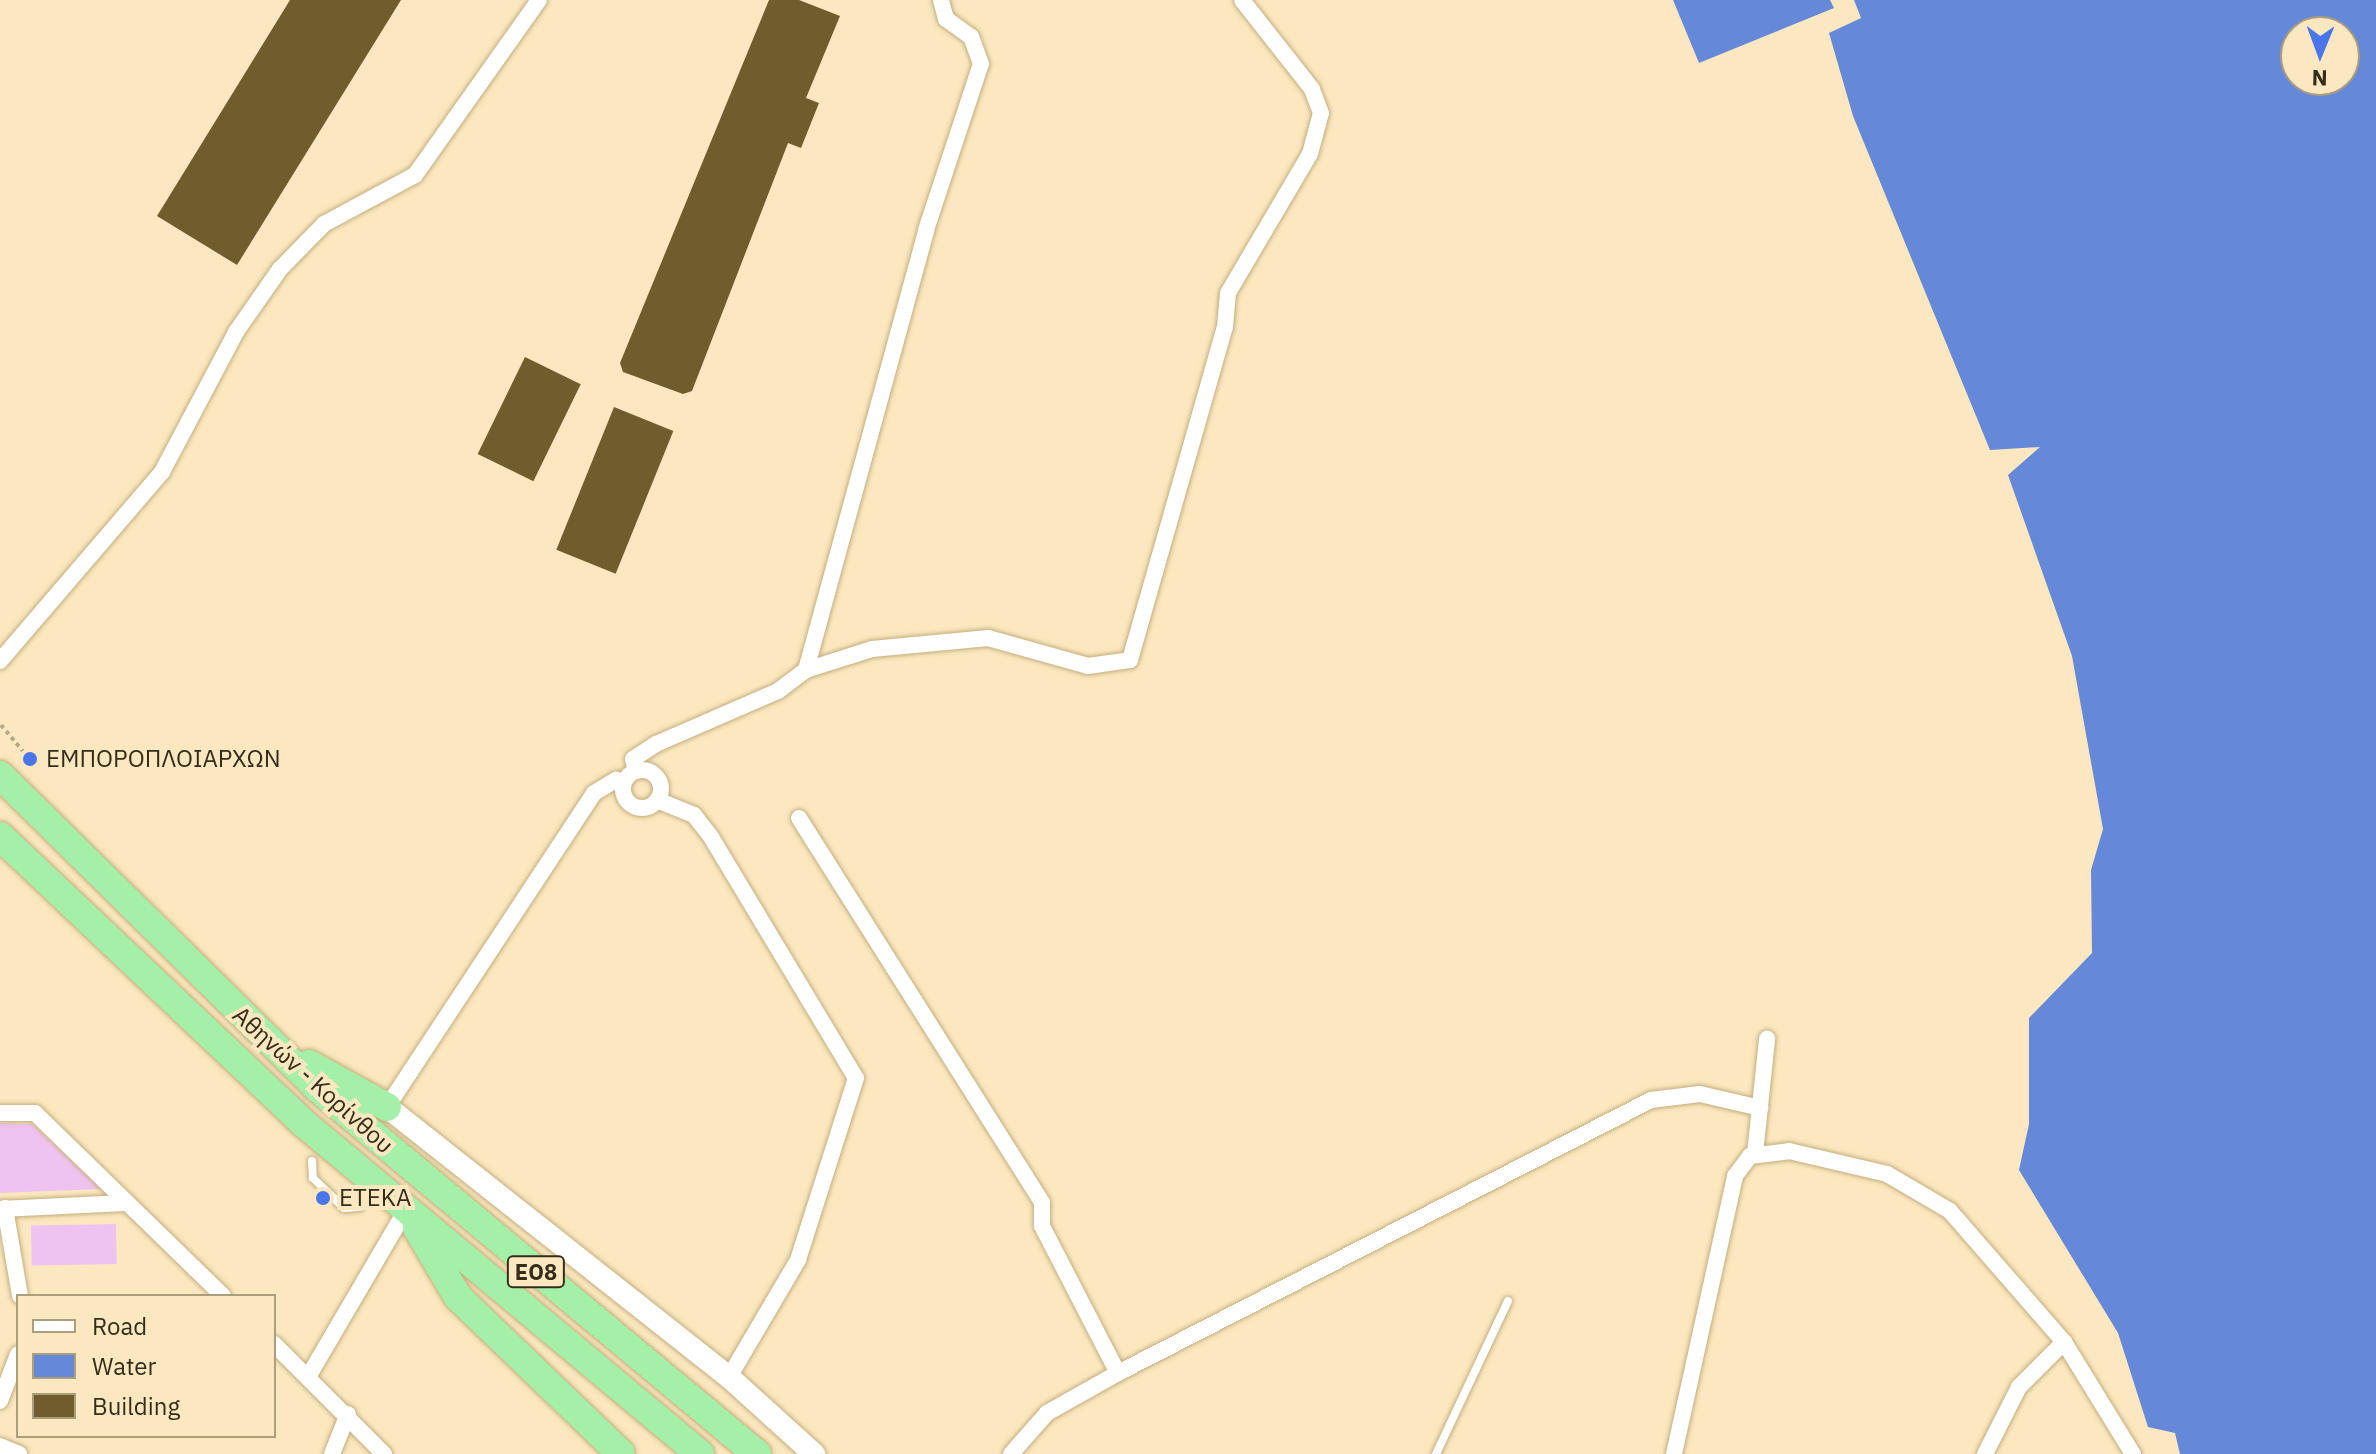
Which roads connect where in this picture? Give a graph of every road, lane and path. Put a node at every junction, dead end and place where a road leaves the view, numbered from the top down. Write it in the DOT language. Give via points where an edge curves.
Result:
graph roads {
  1 [pos="539,0"];
  2 [pos="941,0"];
  3 [pos="1242,0"];
  4 [pos="0,661"];
  5 [pos="806,670"];
  6 [pos="1,725"];
  7 [pos="23,751"];
  8 [pos="634,765"];
  9 [pos="0,775"];
  10 [pos="615,785"];
  11 [pos="657,800"];
  12 [pos="799,818"];
  13 [pos="0,836"];
  14 [pos="263,1038"];
  15 [pos="1767,1039"];
  16 [pos="387,1107"];
  17 [pos="1760,1108"];
  18 [pos="0,1113"];
  19 [pos="1755,1154"];
  20 [pos="312,1161"];
  21 [pos="125,1203"];
  22 [pos="360,1207"];
  23 [pos="3,1208"];
  24 [pos="406,1210"];
  25 [pos="20,1294"];
  26 [pos="221,1294"];
  27 [pos="1508,1301"];
  28 [pos="2064,1342"];
  29 [pos="276,1346"];
  30 [pos="16,1359"];
  31 [pos="1118,1373"];
  32 [pos="308,1377"];
  33 [pos="729,1377"];
  34 [pos="0,1401"];
  35 [pos="348,1414"];
  36 [pos="0,1446"];
  37 [pos="19,1454"];
  38 [pos="332,1454"];
  39 [pos="384,1454"];
  40 [pos="621,1454"];
  41 [pos="700,1454"];
  42 [pos="757,1454"];
  43 [pos="814,1454"];
  44 [pos="1011,1454"];
  45 [pos="1436,1454"];
  46 [pos="1674,1454"];
  47 [pos="1985,1454"];
  48 [pos="2133,1454"];
  1 -- 4 [label="street" via="415,175 324,224 280,269 236,332 162,472"];
  2 -- 5 [label="street" via="946,19 971,37 981,64 926,230"];
  3 -- 5 [label="street" via="1312,89 1321,113 1310,154 1228,293 1225,327 1130,660 1088,666 988,638 872,649"];
  5 -- 8 [label="street" via="778,691"];
  6 -- 7 [label="path"];
  8 -- 10 [label="street"];
  8 -- 11 [label="street" via="658,778"];
  9 -- 14 [label="highway, Αθηνών - Κορίνθου / ΕΟ8"];
  10 -- 11 [label="street" via="635,807"];
  10 -- 16 [label="street"];
  11 -- 33 [label="street" via="694,815 711,837 856,1078 798,1260"];
  12 -- 31 [label="street" via="1042,1203 1042,1226"];
  13 -- 24 [label="highway, Αθηνών - Κορίνθου / ΕΟ8" via="168,999"];
  14 -- 16 [label="highway"];
  14 -- 42 [label="highway, Αθηνών - Κορίνθου / ΕΟ8"];
  15 -- 17 [label="street"];
  16 -- 33 [label="main road"];
  17 -- 19 [label="street"];
  17 -- 31 [label="street" via="1700,1094 1651,1100"];
  18 -- 21 [label="street" via="35,1113 113,1182"];
  19 -- 28 [label="street" via="1826,1156 1915,1187 1978,1237"];
  19 -- 46 [label="street" via="1732,1183"];
  20 -- 22 [label="lane" via="313,1178 344,1208"];
  21 -- 23 [label="street"];
  21 -- 26 [label="street"];
  23 -- 25 [label="street"];
  24 -- 32 [label="street"];
  24 -- 40 [label="highway" via="458,1297"];
  24 -- 41 [label="highway, Αθηνών - Κορίνθου / ΕΟ8"];
  27 -- 45 [label="lane"];
  28 -- 47 [label="street" via="2019,1387"];
  28 -- 48 [label="street"];
  29 -- 32 [label="street"];
  30 -- 34 [label="street"];
  31 -- 44 [label="street" via="1047,1413"];
  32 -- 35 [label="street"];
  33 -- 43 [label="main road"];
  35 -- 38 [label="street"];
  35 -- 39 [label="street"];
  36 -- 37 [label="street"];
}
